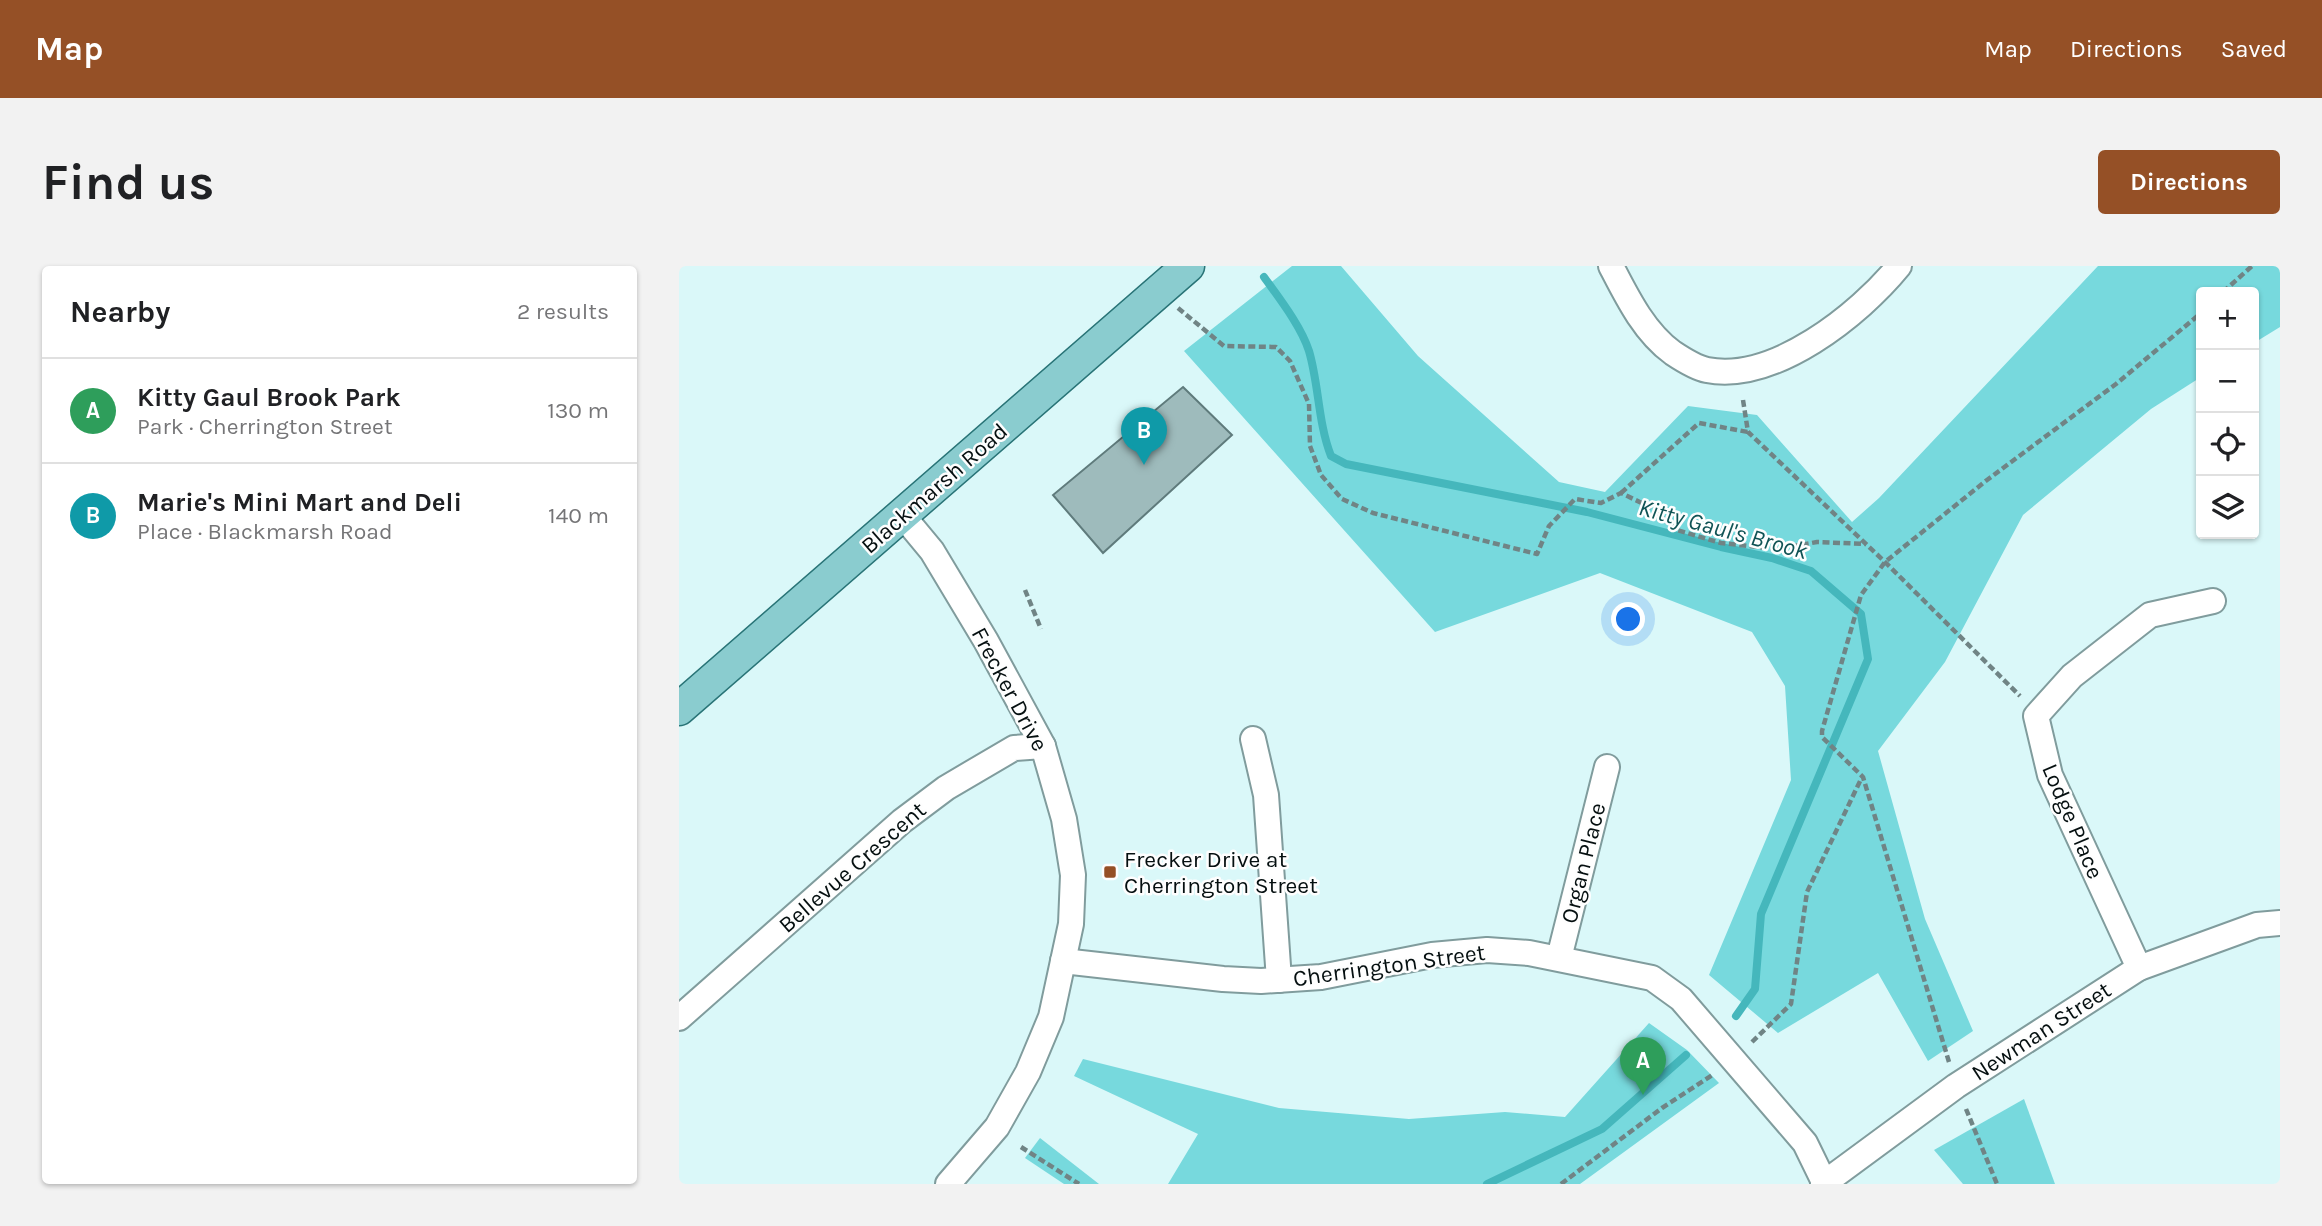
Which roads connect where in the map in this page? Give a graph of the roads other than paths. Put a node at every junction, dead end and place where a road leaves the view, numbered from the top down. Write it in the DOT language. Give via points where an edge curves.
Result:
graph roads {
  1 [pos="1188,266"];
  2 [pos="1611,266"];
  3 [pos="1899,266"];
  4 [pos="903,516"];
  5 [pos="2213,601"];
  6 [pos="679,709"];
  7 [pos="1253,739"];
  8 [pos="1043,746"];
  9 [pos="1607,767"];
  10 [pos="2280,923"];
  11 [pos="1559,958"];
  12 [pos="1063,961"];
  13 [pos="2139,968"];
  14 [pos="1279,980"];
  15 [pos="679,1018"];
  16 [pos="948,1184"];
  17 [pos="1824,1184"];
  1 -- 4 [label="main road, Blackmarsh Road"];
  2 -- 3 [label="street" via="1637,315 1672,352 1705,370 1742,371 1818,339"];
  4 -- 6 [label="main road, Blackmarsh Road"];
  4 -- 8 [label="street, Frecker Drive" via="932,551"];
  5 -- 13 [label="street, Lodge Place" via="2150,615 2072,676 2036,716 2050,775"];
  7 -- 14 [label="street" via="1266,794"];
  8 -- 12 [label="street, Frecker Drive" via="1073,874"];
  8 -- 15 [label="street, Bellevue Crescent" via="1014,748 946,788 902,821"];
  9 -- 11 [label="street, Organ Place"];
  10 -- 13 [label="street, Newman Street" via="2257,925"];
  11 -- 14 [label="street, Cherrington Street" via="1469,951"];
  11 -- 17 [label="street, Cherrington Street" via="1652,978 1681,999 1805,1143"];
  12 -- 14 [label="street, Cherrington Street" via="1223,979"];
  12 -- 16 [label="street, Frecker Drive" via="1051,1017 1028,1072 997,1127"];
  13 -- 17 [label="street, Newman Street" via="1957,1086"];
}
